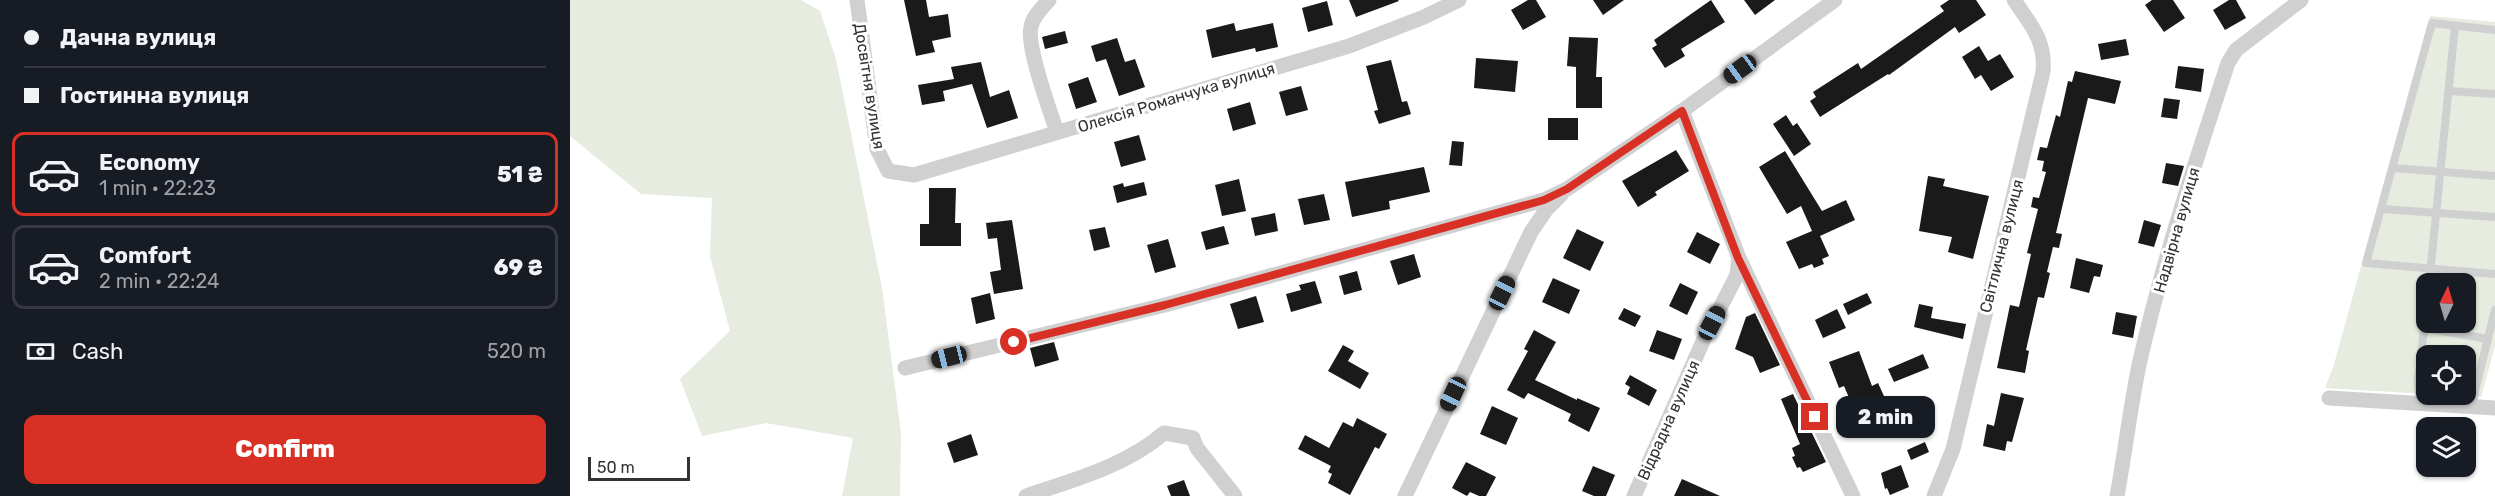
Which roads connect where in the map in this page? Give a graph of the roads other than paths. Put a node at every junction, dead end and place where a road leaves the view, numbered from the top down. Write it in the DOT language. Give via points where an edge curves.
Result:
graph roads {
  1 [pos="857,0"];
  2 [pos="1049,0"];
  3 [pos="1459,0"];
  4 [pos="1834,0"];
  5 [pos="2013,0"];
  6 [pos="2301,0"];
  7 [pos="2455,26"];
  8 [pos="2495,30"];
  9 [pos="2449,91"];
  10 [pos="2495,94"];
  11 [pos="1682,111"];
  12 [pos="1057,132"];
  13 [pos="2393,168"];
  14 [pos="888,171"];
  15 [pos="2440,171"];
  16 [pos="2495,176"];
  17 [pos="1567,189"];
  18 [pos="2382,209"];
  19 [pos="2436,213"];
  20 [pos="2495,217"];
  21 [pos="1738,258"];
  22 [pos="2431,268"];
  23 [pos="2430,273"];
  24 [pos="2495,274"];
  25 [pos="2495,309"];
  26 [pos="2453,333"];
  27 [pos="2488,339"];
  28 [pos="905,368"];
  29 [pos="2329,398"];
  30 [pos="2416,403"];
  31 [pos="2456,405"];
  32 [pos="2474,406"];
  33 [pos="2495,408"];
  34 [pos="1026,496"];
  35 [pos="1234,496"];
  36 [pos="1404,496"];
  37 [pos="1634,496"];
  38 [pos="1853,496"];
  39 [pos="1934,496"];
  40 [pos="2117,496"];
  1 -- 14 [label="street, Досвітня вулиця" via="877,149"];
  2 -- 12 [label="street" via="1030,29"];
  3 -- 12 [label="street, Олексія Романчука вулиця" via="1349,46"];
  4 -- 11 [label="street"];
  5 -- 39 [label="street, Світлична вулиця" via="2041,44 2043,72 1953,449"];
  6 -- 40 [label="street, Надвірна вулиця" via="2236,50 2228,63 2194,165 2147,333"];
  7 -- 8 [label="lane"];
  7 -- 9 [label="lane"];
  7 -- 13 [label="lane" via="2432,23"];
  9 -- 10 [label="lane"];
  9 -- 15 [label="lane"];
  11 -- 17 [label="street"];
  11 -- 21 [label="street"];
  12 -- 14 [label="street, Олексія Романчука вулиця" via="914,175"];
  13 -- 15 [label="lane"];
  13 -- 18 [label="lane"];
  15 -- 16 [label="lane"];
  15 -- 19 [label="lane"];
  17 -- 28 [label="street" via="1518,208 1165,305"];
  17 -- 36 [label="street" via="1531,232"];
  18 -- 19 [label="lane"];
  18 -- 22 [label="lane" via="2367,263"];
  19 -- 20 [label="lane"];
  19 -- 22 [label="lane"];
  21 -- 37 [label="street, Відрадна вулиця" via="1737,275"];
  21 -- 38 [label="street"];
  22 -- 23 [label="lane"];
  22 -- 24 [label="lane"];
  25 -- 27 [label="lane"];
  26 -- 27 [label="lane"];
  27 -- 32 [label="lane"];
  29 -- 30 [label="street"];
  31 -- 32 [label="street"];
  32 -- 33 [label="street"];
  34 -- 35 [label="street" via="1109,466 1150,445 1164,433 1193,438"];
}
